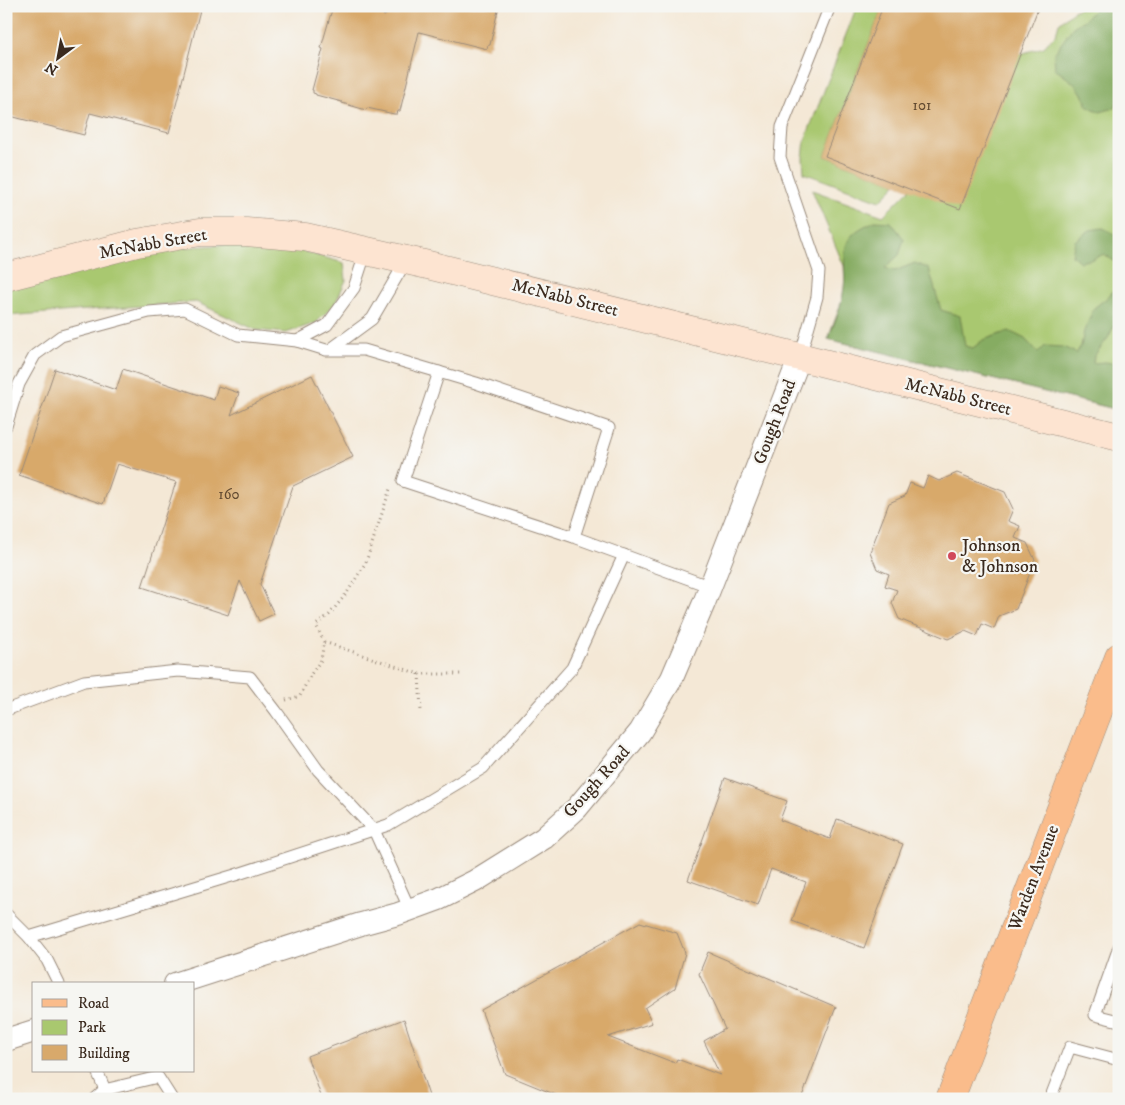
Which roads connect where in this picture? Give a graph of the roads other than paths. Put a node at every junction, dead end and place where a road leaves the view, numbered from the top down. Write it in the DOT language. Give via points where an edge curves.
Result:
graph roads {
  1 [pos="830,6"];
  2 [pos="366,251"];
  3 [pos="406,260"];
  4 [pos="6,278"];
  5 [pos="296,341"];
  6 [pos="331,350"];
  7 [pos="800,356"];
  8 [pos="439,372"];
  9 [pos="6,426"];
  10 [pos="1119,437"];
  11 [pos="574,536"];
  12 [pos="624,555"];
  13 [pos="711,587"];
  14 [pos="1119,657"];
  15 [pos="6,710"];
  16 [pos="374,830"];
  17 [pos="410,910"];
  18 [pos="6,914"];
  19 [pos="29,937"];
  20 [pos="1119,947"];
  21 [pos="58,982"];
  22 [pos="182,982"];
  23 [pos="1119,1021"];
  24 [pos="32,1032"];
  25 [pos="6,1040"];
  26 [pos="1119,1060"];
  27 [pos="97,1072"];
  28 [pos="107,1094"];
  29 [pos="94,1099"];
  30 [pos="172,1099"];
  31 [pos="950,1099"];
  32 [pos="1050,1099"];
  1 -- 7 [label="lane" via="782,127 780,156 819,271 817,297"];
  2 -- 3 [label="street, McNabb Street"];
  2 -- 4 [label="street, McNabb Street" via="305,237 200,232 137,243"];
  2 -- 5 [label="lane" via="354,288 327,325"];
  3 -- 6 [label="lane" via="372,319"];
  3 -- 7 [label="street, McNabb Street"];
  5 -- 6 [label="lane"];
  5 -- 9 [label="lane" via="238,335 185,309 148,312 61,336 35,356 19,384"];
  6 -- 8 [label="lane" via="364,350"];
  7 -- 10 [label="street, McNabb Street"];
  7 -- 13 [label="street, Gough Road"];
  8 -- 11 [label="lane" via="609,428"];
  8 -- 11 [label="lane" via="403,481"];
  11 -- 12 [label="lane"];
  12 -- 13 [label="lane"];
  12 -- 16 [label="lane" via="572,668 483,768 388,825"];
  13 -- 17 [label="street, Gough Road" via="672,678 640,732 577,808 544,838 474,881"];
  14 -- 31 [label="main road, Warden Avenue"];
  15 -- 16 [label="lane" via="84,681 178,671 250,677 318,770"];
  16 -- 17 [label="lane"];
  16 -- 19 [label="lane"];
  17 -- 22 [label="street, Gough Road"];
  18 -- 19 [label="lane"];
  19 -- 21 [label="lane" via="47,960"];
  20 -- 23 [label="lane" via="1095,1015"];
  24 -- 25 [label="street"];
  26 -- 32 [label="lane" via="1070,1047"];
  27 -- 28 [label="lane"];
  28 -- 29 [label="lane"];
  28 -- 30 [label="lane" via="158,1077"];
}
